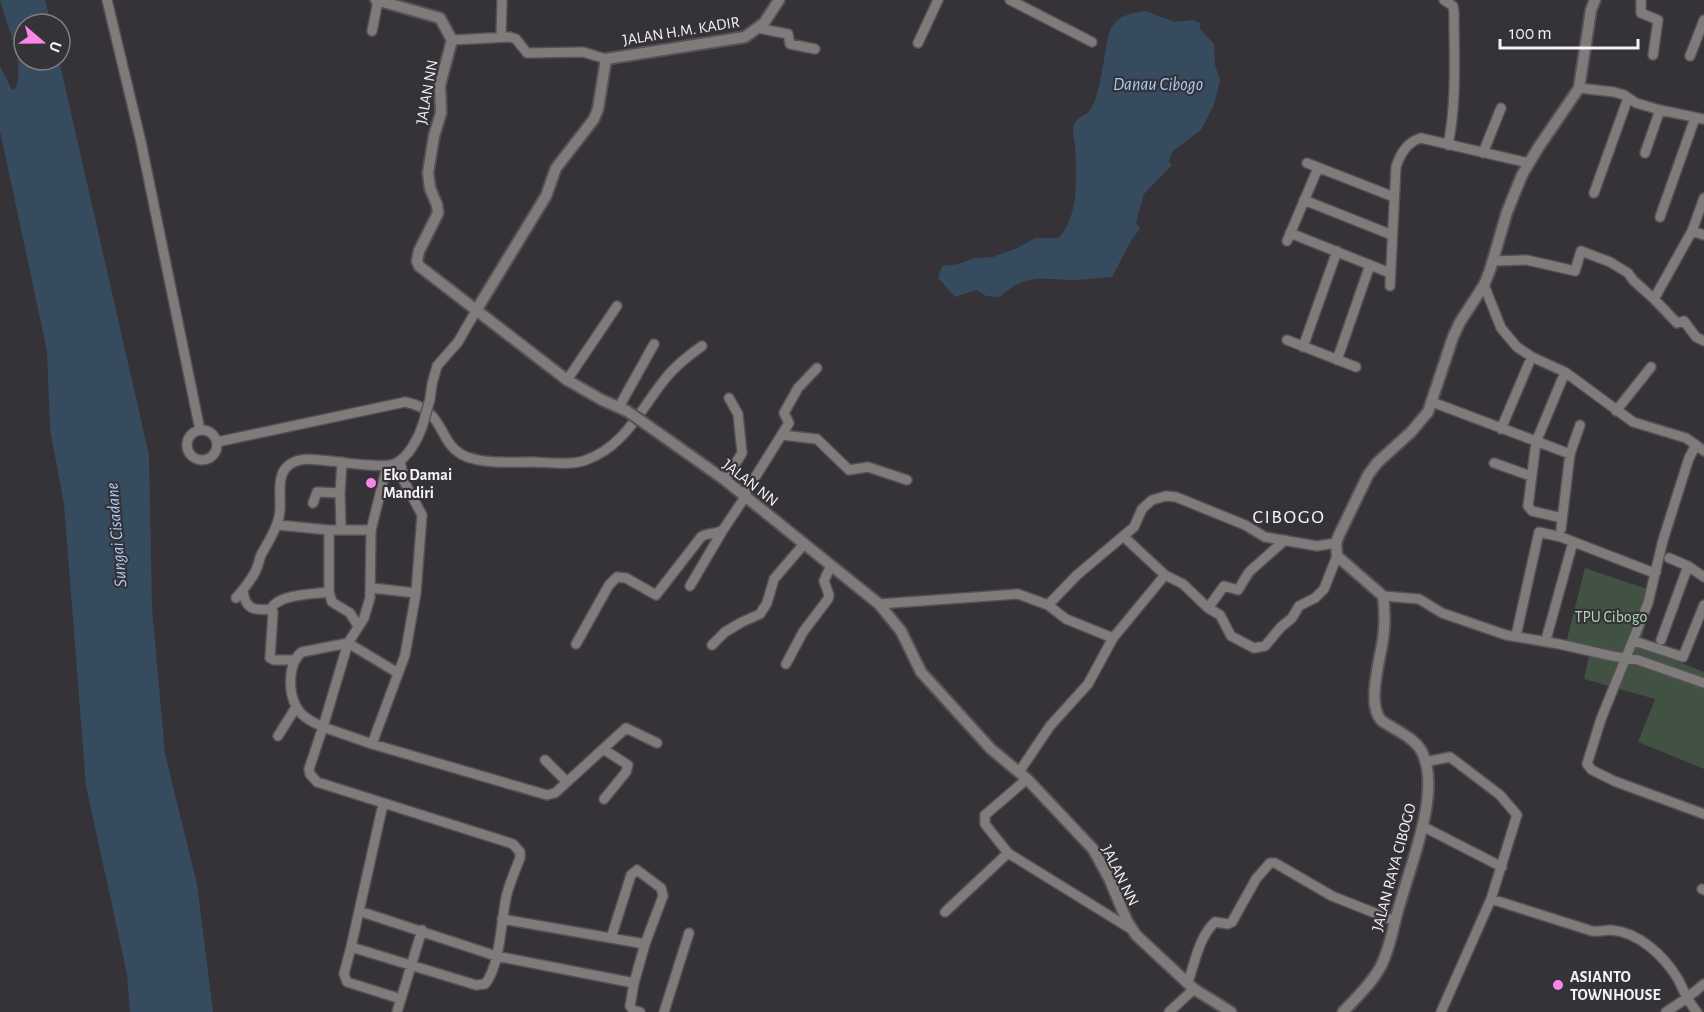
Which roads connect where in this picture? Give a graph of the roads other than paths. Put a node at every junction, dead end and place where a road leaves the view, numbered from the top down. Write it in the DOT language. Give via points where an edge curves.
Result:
graph roads {
  1 [pos="107,0"];
  2 [pos="377,0"];
  3 [pos="502,0"];
  4 [pos="779,0"];
  5 [pos="938,0"];
  6 [pos="1010,0"];
  7 [pos="1444,0"];
  8 [pos="1595,0"];
  9 [pos="1641,0"];
  10 [pos="1704,20"];
  11 [pos="758,28"];
  12 [pos="372,30"];
  13 [pos="501,36"];
  14 [pos="452,40"];
  15 [pos="1092,42"];
  16 [pos="918,43"];
  17 [pos="815,50"];
  18 [pos="1653,55"];
  19 [pos="1690,56"];
  20 [pos="606,59"];
  21 [pos="1579,88"];
  22 [pos="1628,98"];
  23 [pos="1501,108"];
  24 [pos="1660,110"];
  25 [pos="1699,118"];
  26 [pos="1448,145"];
  27 [pos="1484,153"];
  28 [pos="1646,153"];
  29 [pos="1307,163"];
  30 [pos="1529,163"];
  31 [pos="1318,168"];
  32 [pos="1594,193"];
  33 [pos="1394,197"];
  34 [pos="1704,198"];
  35 [pos="1304,200"];
  36 [pos="1660,217"];
  37 [pos="1692,231"];
  38 [pos="1392,235"];
  39 [pos="1704,235"];
  40 [pos="1337,251"];
  41 [pos="1493,261"];
  42 [pos="1370,265"];
  43 [pos="1390,273"];
  44 [pos="1484,285"];
  45 [pos="1390,286"];
  46 [pos="1654,298"];
  47 [pos="617,306"];
  48 [pos="477,309"];
  49 [pos="1287,340"];
  50 [pos="1704,341"];
  51 [pos="654,344"];
  52 [pos="702,346"];
  53 [pos="1303,346"];
  54 [pos="1337,360"];
  55 [pos="1529,363"];
  56 [pos="1356,367"];
  57 [pos="1651,367"];
  58 [pos="817,368"];
  59 [pos="1563,377"];
  60 [pos="567,380"];
  61 [pos="729,398"];
  62 [pos="1432,402"];
  63 [pos="623,409"];
  64 [pos="1616,411"];
  65 [pos="1580,424"];
  66 [pos="1501,429"];
  67 [pos="200,430"];
  68 [pos="782,435"];
  69 [pos="218,442"];
  70 [pos="1536,442"];
  71 [pos="1700,448"];
  72 [pos="1569,454"];
  73 [pos="400,460"];
  74 [pos="342,462"];
  75 [pos="1494,463"];
  76 [pos="387,465"];
  77 [pos="1531,476"];
  78 [pos="725,480"];
  79 [pos="907,480"];
  80 [pos="339,493"];
  81 [pos="745,496"];
  82 [pos="313,503"];
  83 [pos="1562,518"];
  84 [pos="278,525"];
  85 [pos="1561,529"];
  86 [pos="329,530"];
  87 [pos="341,530"];
  88 [pos="723,530"];
  89 [pos="371,531"];
  90 [pos="1123,536"];
  91 [pos="1285,540"];
  92 [pos="1573,542"];
  93 [pos="1336,543"];
  94 [pos="804,544"];
  95 [pos="1337,556"];
  96 [pos="1669,558"];
  97 [pos="831,565"];
  98 [pos="1688,566"];
  99 [pos="1656,572"];
  100 [pos="1165,575"];
  101 [pos="1704,577"];
  102 [pos="690,586"];
  103 [pos="372,588"];
  104 [pos="243,590"];
  105 [pos="329,592"];
  106 [pos="416,593"];
  107 [pos="1383,596"];
  108 [pos="236,598"];
  109 [pos="879,604"];
  110 [pos="1048,605"];
  111 [pos="1704,605"];
  112 [pos="1208,608"];
  113 [pos="271,609"];
  114 [pos="357,626"];
  115 [pos="1517,631"];
  116 [pos="1547,636"];
  117 [pos="1113,639"];
  118 [pos="1661,640"];
  119 [pos="1634,641"];
  120 [pos="348,643"];
  121 [pos="576,644"];
  122 [pos="712,645"];
  123 [pos="1626,658"];
  124 [pos="294,660"];
  125 [pos="786,664"];
  126 [pos="398,673"];
  127 [pos="1704,682"];
  128 [pos="296,706"];
  129 [pos="323,727"];
  130 [pos="278,736"];
  131 [pos="657,743"];
  132 [pos="372,744"];
  133 [pos="603,750"];
  134 [pos="545,760"];
  135 [pos="1425,762"];
  136 [pos="1023,775"];
  137 [pos="567,782"];
  138 [pos="604,799"];
  139 [pos="383,804"];
  140 [pos="1704,814"];
  141 [pos="1422,826"];
  142 [pos="1008,853"];
  143 [pos="1502,867"];
  144 [pos="1491,899"];
  145 [pos="359,911"];
  146 [pos="945,912"];
  147 [pos="502,919"];
  148 [pos="1395,921"];
  149 [pos="422,930"];
  150 [pos="1132,930"];
  151 [pos="689,933"];
  152 [pos="611,938"];
  153 [pos="645,944"];
  154 [pos="351,947"];
  155 [pos="496,956"];
  156 [pos="411,965"];
  157 [pos="634,983"];
  158 [pos="1704,984"];
  159 [pos="1191,985"];
  160 [pos="1687,998"];
  161 [pos="401,999"];
  162 [pos="397,1012"];
  163 [pos="640,1012"];
  164 [pos="664,1012"];
  165 [pos="1169,1012"];
  166 [pos="1231,1012"];
  167 [pos="1343,1012"];
  168 [pos="1441,1012"];
  169 [pos="1666,1012"];
  170 [pos="1697,1012"];
  1 -- 67 [label="street" via="141,142"];
  2 -- 12 [label="street"];
  2 -- 14 [label="street, JALAN NN" via="440,18"];
  3 -- 13 [label="street"];
  4 -- 11 [label="street, JALAN H.M. KADIR"];
  5 -- 16 [label="street"];
  6 -- 15 [label="street"];
  7 -- 26 [label="street" via="1453,6 1454,12 1454,96"];
  8 -- 21 [label="street"];
  9 -- 18 [label="street" via="1641,13 1658,20"];
  10 -- 19 [label="street"];
  11 -- 17 [label="street" via="788,34 789,44"];
  11 -- 20 [label="street, JALAN H.M. KADIR" via="738,39"];
  13 -- 14 [label="street"];
  13 -- 20 [label="street" via="516,39 527,53 583,52"];
  14 -- 48 [label="street, JALAN NN" via="440,85 441,113 428,173 438,213 417,261 423,271"];
  20 -- 48 [label="street, JALAN H.M. KADIR" via="594,119 556,168 546,196"];
  21 -- 22 [label="street" via="1614,92"];
  21 -- 30 [label="street"];
  22 -- 24 [label="street"];
  22 -- 32 [label="street"];
  23 -- 27 [label="street"];
  24 -- 25 [label="street"];
  24 -- 28 [label="street"];
  25 -- 36 [label="street"];
  26 -- 27 [label="street"];
  26 -- 33 [label="street" via="1421,138 1410,144 1396,167"];
  27 -- 30 [label="street"];
  29 -- 31 [label="street"];
  30 -- 41 [label="street" via="1507,212"];
  31 -- 33 [label="street"];
  31 -- 35 [label="street"];
  33 -- 38 [label="street"];
  34 -- 37 [label="street"];
  35 -- 38 [label="street"];
  35 -- 40 [label="street" via="1288,237"];
  37 -- 39 [label="street"];
  37 -- 46 [label="street"];
  38 -- 43 [label="street"];
  40 -- 42 [label="street"];
  40 -- 53 [label="street"];
  41 -- 44 [label="street"];
  41 -- 46 [label="street" via="1527,260 1575,271 1581,251 1628,273"];
  42 -- 43 [label="street"];
  42 -- 54 [label="street"];
  43 -- 45 [label="street"];
  44 -- 62 [label="street" via="1460,322"];
  44 -- 64 [label="street" via="1510,341 1532,357 1565,372"];
  46 -- 50 [label="street" via="1677,322 1684,321"];
  47 -- 60 [label="street"];
  48 -- 60 [label="street, JALAN NN"];
  48 -- 73 [label="street, bridge" via="458,342 437,366 420,433"];
  49 -- 53 [label="street"];
  51 -- 63 [label="street"];
  52 -- 69 [label="street" via="676,367 618,442 584,461 483,461 466,456 454,449 424,408 405,402"];
  53 -- 54 [label="street"];
  54 -- 56 [label="street"];
  55 -- 66 [label="street"];
  57 -- 64 [label="street"];
  58 -- 68 [label="street" via="798,388 784,413 789,423"];
  59 -- 70 [label="street"];
  60 -- 63 [label="street, JALAN NN"];
  61 -- 78 [label="street" via="738,414 742,453"];
  62 -- 66 [label="street"];
  62 -- 93 [label="street" via="1422,421 1368,475"];
  63 -- 78 [label="street, JALAN NN, bridge"];
  64 -- 71 [label="street" via="1633,423 1679,436"];
  65 -- 72 [label="street"];
  66 -- 70 [label="street"];
  67 -- 69 [label="street" via="211,432"];
  67 -- 69 [label="street" via="192,433 187,448 197,460 212,457"];
  68 -- 79 [label="street" via="817,439 849,470 868,467"];
  68 -- 81 [label="street"];
  70 -- 72 [label="street"];
  70 -- 77 [label="street"];
  71 -- 99 [label="street" via="1689,458 1683,473"];
  72 -- 83 [label="street"];
  73 -- 76 [label="street"];
  73 -- 106 [label="street" via="404,481 422,515"];
  74 -- 76 [label="street"];
  74 -- 80 [label="street"];
  74 -- 84 [label="street" via="309,459 286,467 280,481"];
  75 -- 77 [label="street"];
  76 -- 89 [label="street"];
  77 -- 83 [label="street" via="1530,510"];
  78 -- 81 [label="street, JALAN NN"];
  80 -- 82 [label="street" via="317,492"];
  80 -- 87 [label="street"];
  81 -- 88 [label="street"];
  81 -- 94 [label="street, JALAN NN"];
  83 -- 85 [label="street"];
  84 -- 86 [label="street"];
  84 -- 104 [label="street"];
  86 -- 87 [label="street"];
  86 -- 105 [label="street"];
  87 -- 89 [label="street"];
  88 -- 102 [label="street"];
  88 -- 121 [label="street" via="704,534 656,595 626,578 616,577"];
  89 -- 103 [label="street"];
  90 -- 91 [label="street" via="1134,527 1142,509 1152,500 1166,496 1245,525 1265,537"];
  90 -- 100 [label="street"];
  90 -- 110 [label="street"];
  91 -- 93 [label="street" via="1317,546"];
  91 -- 112 [label="street" via="1249,572 1238,590 1224,586"];
  92 -- 99 [label="street"];
  92 -- 115 [label="street" via="1539,532"];
  92 -- 116 [label="street"];
  93 -- 95 [label="street"];
  94 -- 97 [label="street, JALAN NN"];
  94 -- 122 [label="street" via="774,579 760,615 732,627"];
  95 -- 107 [label="street"];
  95 -- 112 [label="street" via="1324,589 1299,606 1264,646 1254,648 1231,636 1220,615"];
  96 -- 98 [label="street"];
  97 -- 109 [label="street, JALAN NN"];
  97 -- 125 [label="street" via="824,581 828,598"];
  98 -- 101 [label="street"];
  98 -- 118 [label="street"];
  99 -- 119 [label="street"];
  100 -- 112 [label="street" via="1183,584"];
  100 -- 117 [label="street"];
  103 -- 106 [label="street"];
  103 -- 114 [label="street" via="364,618"];
  104 -- 108 [label="street"];
  104 -- 113 [label="street" via="244,600 252,609"];
  105 -- 113 [label="street" via="289,597 276,602"];
  105 -- 114 [label="street" via="332,602 350,613"];
  106 -- 126 [label="street"];
  107 -- 123 [label="street" via="1422,600 1442,613 1506,635"];
  107 -- 135 [label="street" via="1383,637 1375,692 1377,717 1417,745"];
  109 -- 110 [label="street" via="1018,594"];
  109 -- 136 [label="street, JALAN NN" via="901,631 921,672 991,749"];
  110 -- 117 [label="street" via="1066,620"];
  111 -- 119 [label="street" via="1683,657"];
  113 -- 124 [label="street" via="270,658"];
  114 -- 120 [label="street"];
  117 -- 136 [label="street" via="1088,684 1050,726"];
  119 -- 123 [label="street"];
  120 -- 124 [label="street" via="302,652"];
  120 -- 126 [label="street"];
  120 -- 129 [label="street"];
  123 -- 127 [label="street"];
  123 -- 140 [label="street" via="1587,764 1614,780"];
  124 -- 128 [label="street" via="291,678"];
  126 -- 132 [label="street"];
  128 -- 129 [label="street"];
  128 -- 130 [label="street"];
  129 -- 132 [label="street"];
  129 -- 139 [label="street" via="309,769 313,779"];
  131 -- 133 [label="street" via="626,728"];
  132 -- 137 [label="street" via="539,794 555,793"];
  133 -- 137 [label="street"];
  133 -- 138 [label="street" via="628,765"];
  134 -- 137 [label="street"];
  135 -- 141 [label="street, JALAN RAYA CIBOGO" via="1427,803"];
  135 -- 143 [label="street" via="1450,757 1500,795 1517,815"];
  136 -- 142 [label="street" via="985,814 985,824"];
  136 -- 150 [label="street, JALAN NN" via="1093,849"];
  139 -- 145 [label="street"];
  139 -- 147 [label="street" via="513,844 520,858"];
  141 -- 143 [label="street"];
  141 -- 148 [label="street, JALAN RAYA CIBOGO"];
  142 -- 146 [label="street"];
  142 -- 150 [label="street"];
  143 -- 144 [label="street"];
  144 -- 160 [label="street" via="1592,931 1623,933 1647,944 1677,978"];
  144 -- 168 [label="street"];
  145 -- 149 [label="street"];
  145 -- 154 [label="street"];
  147 -- 152 [label="street"];
  147 -- 155 [label="street"];
  148 -- 159 [label="street" via="1332,896 1270,863 1256,879 1232,922 1215,922 1210,928 1202,941"];
  148 -- 167 [label="street, JALAN RAYA CIBOGO" via="1380,968"];
  149 -- 155 [label="street"];
  149 -- 156 [label="street"];
  150 -- 159 [label="street, JALAN NN"];
  151 -- 164 [label="street"];
  152 -- 153 [label="street"];
  152 -- 153 [label="street" via="637,870 661,888 663,896"];
  153 -- 157 [label="street"];
  154 -- 156 [label="street"];
  154 -- 161 [label="street" via="344,974 347,982"];
  155 -- 156 [label="street" via="490,978 482,986"];
  155 -- 157 [label="street"];
  156 -- 161 [label="street"];
  157 -- 163 [label="street" via="630,1006"];
  158 -- 160 [label="street"];
  159 -- 165 [label="street"];
  159 -- 166 [label="street, JALAN NN"];
  160 -- 169 [label="street"];
  160 -- 170 [label="street"];
  161 -- 162 [label="street"];
}
